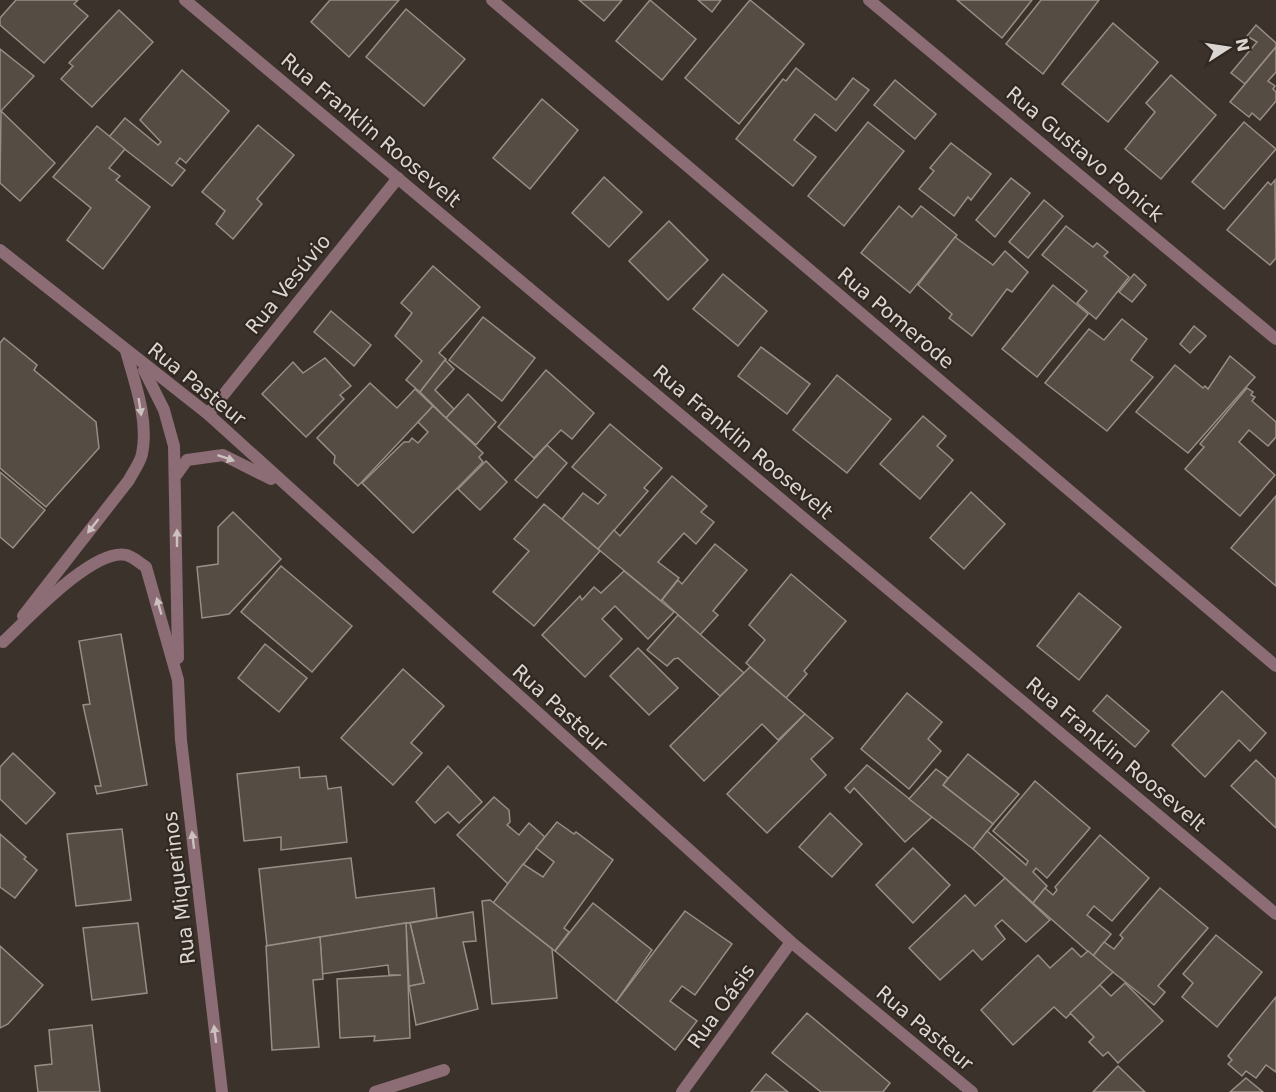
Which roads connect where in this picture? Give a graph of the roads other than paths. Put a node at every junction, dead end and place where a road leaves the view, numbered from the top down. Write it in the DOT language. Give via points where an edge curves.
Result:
graph roads {
  1 [pos="185,0"];
  2 [pos="492,0"];
  3 [pos="869,0"];
  4 [pos="398,178"];
  5 [pos="0,250"];
  6 [pos="1276,339"];
  7 [pos="126,350"];
  8 [pos="138,362"];
  9 [pos="208,414"];
  10 [pos="177,474"];
  11 [pos="285,487"];
  12 [pos="2,644"];
  13 [pos="1276,666"];
  14 [pos="178,680"];
  15 [pos="1276,914"];
  16 [pos="791,942"];
  17 [pos="444,1070"];
  18 [pos="222,1092"];
  19 [pos="375,1092"];
  20 [pos="682,1092"];
  21 [pos="972,1092"];
  1 -- 4 [label="street, Rua Franklin Roosevelt"];
  2 -- 13 [label="street, Rua Pomerode"];
  3 -- 6 [label="street, Rua Gustavo Ponick"];
  4 -- 9 [label="street, Rua Vesúvio"];
  4 -- 15 [label="street, Rua Franklin Roosevelt"];
  5 -- 7 [label="street, Rua Pasteur"];
  7 -- 8 [label="street, Rua Pasteur"];
  7 -- 12 [label="street, Rua Pasteur, one-way" via="143,428 141,456 129,480"];
  8 -- 9 [label="street, Rua Pasteur"];
  8 -- 10 [label="street, Rua Miquerinos" via="164,410"];
  9 -- 11 [label="street, Rua Pasteur"];
  10 -- 11 [label="street, one-way" via="187,460 223,455"];
  14 -- 10 [label="street, Rua Miquerinos, one-way"];
  11 -- 16 [label="street, Rua Pasteur"];
  14 -- 12 [label="street, Rua Miquerinos, one-way" via="146,567 127,554 107,556 81,570"];
  18 -- 14 [label="street, Rua Miquerinos, one-way" via="181,740"];
  16 -- 20 [label="street, Rua Oásis"];
  16 -- 21 [label="street, Rua Pasteur"];
  17 -- 19 [label="street"];
}
